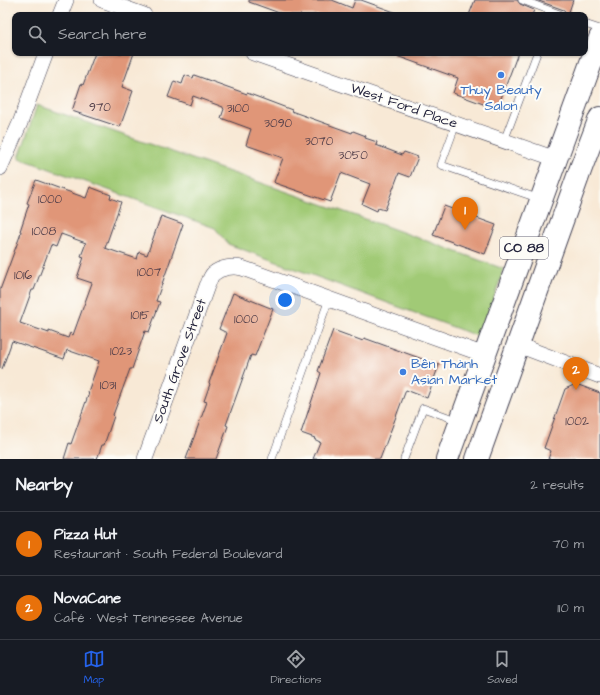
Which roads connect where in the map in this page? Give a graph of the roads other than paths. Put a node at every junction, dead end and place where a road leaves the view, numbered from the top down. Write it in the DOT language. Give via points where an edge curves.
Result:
graph roads {
  1 [pos="66,0"];
  2 [pos="102,0"];
  3 [pos="522,0"];
  4 [pos="61,12"];
  5 [pos="136,12"];
  6 [pos="554,12"];
  7 [pos="588,25"];
  8 [pos="600,29"];
  9 [pos="600,38"];
  10 [pos="45,56"];
  11 [pos="262,56"];
  12 [pos="535,56"];
  13 [pos="600,118"];
  14 [pos="456,124"];
  15 [pos="504,141"];
  16 [pos="556,159"];
  17 [pos="0,168"];
  18 [pos="541,200"];
  19 [pos="329,299"];
  20 [pos="518,345"];
  21 [pos="485,355"];
  22 [pos="600,376"];
  23 [pos="461,422"];
  24 [pos="145,459"];
  25 [pos="272,459"];
  26 [pos="404,459"];
  27 [pos="447,459"];
  28 [pos="478,459"];
  1 -- 4 [label="street"];
  2 -- 5 [label="street"];
  3 -- 6 [label="lane"];
  7 -- 8 [label="lane"];
  9 -- 16 [label="main road, CO 88"];
  10 -- 17 [label="street"];
  11 -- 14 [label="street, West Ford Place"];
  12 -- 15 [label="lane"];
  13 -- 20 [label="main road, CO 88"];
  14 -- 15 [label="street, West Ford Place"];
  14 -- 18 [label="lane" via="441,165"];
  15 -- 16 [label="street, West Ford Place"];
  16 -- 18 [label="main road, CO 88"];
  18 -- 21 [label="main road, CO 88"];
  19 -- 21 [label="street"];
  19 -- 24 [label="street, South Grove Street" via="233,266 213,274"];
  19 -- 25 [label="lane"];
  20 -- 22 [label="street"];
  20 -- 28 [label="main road, CO 88"];
  21 -- 23 [label="main road, CO 88"];
  23 -- 26 [label="lane" via="423,408"];
  23 -- 27 [label="main road, CO 88"];
}
